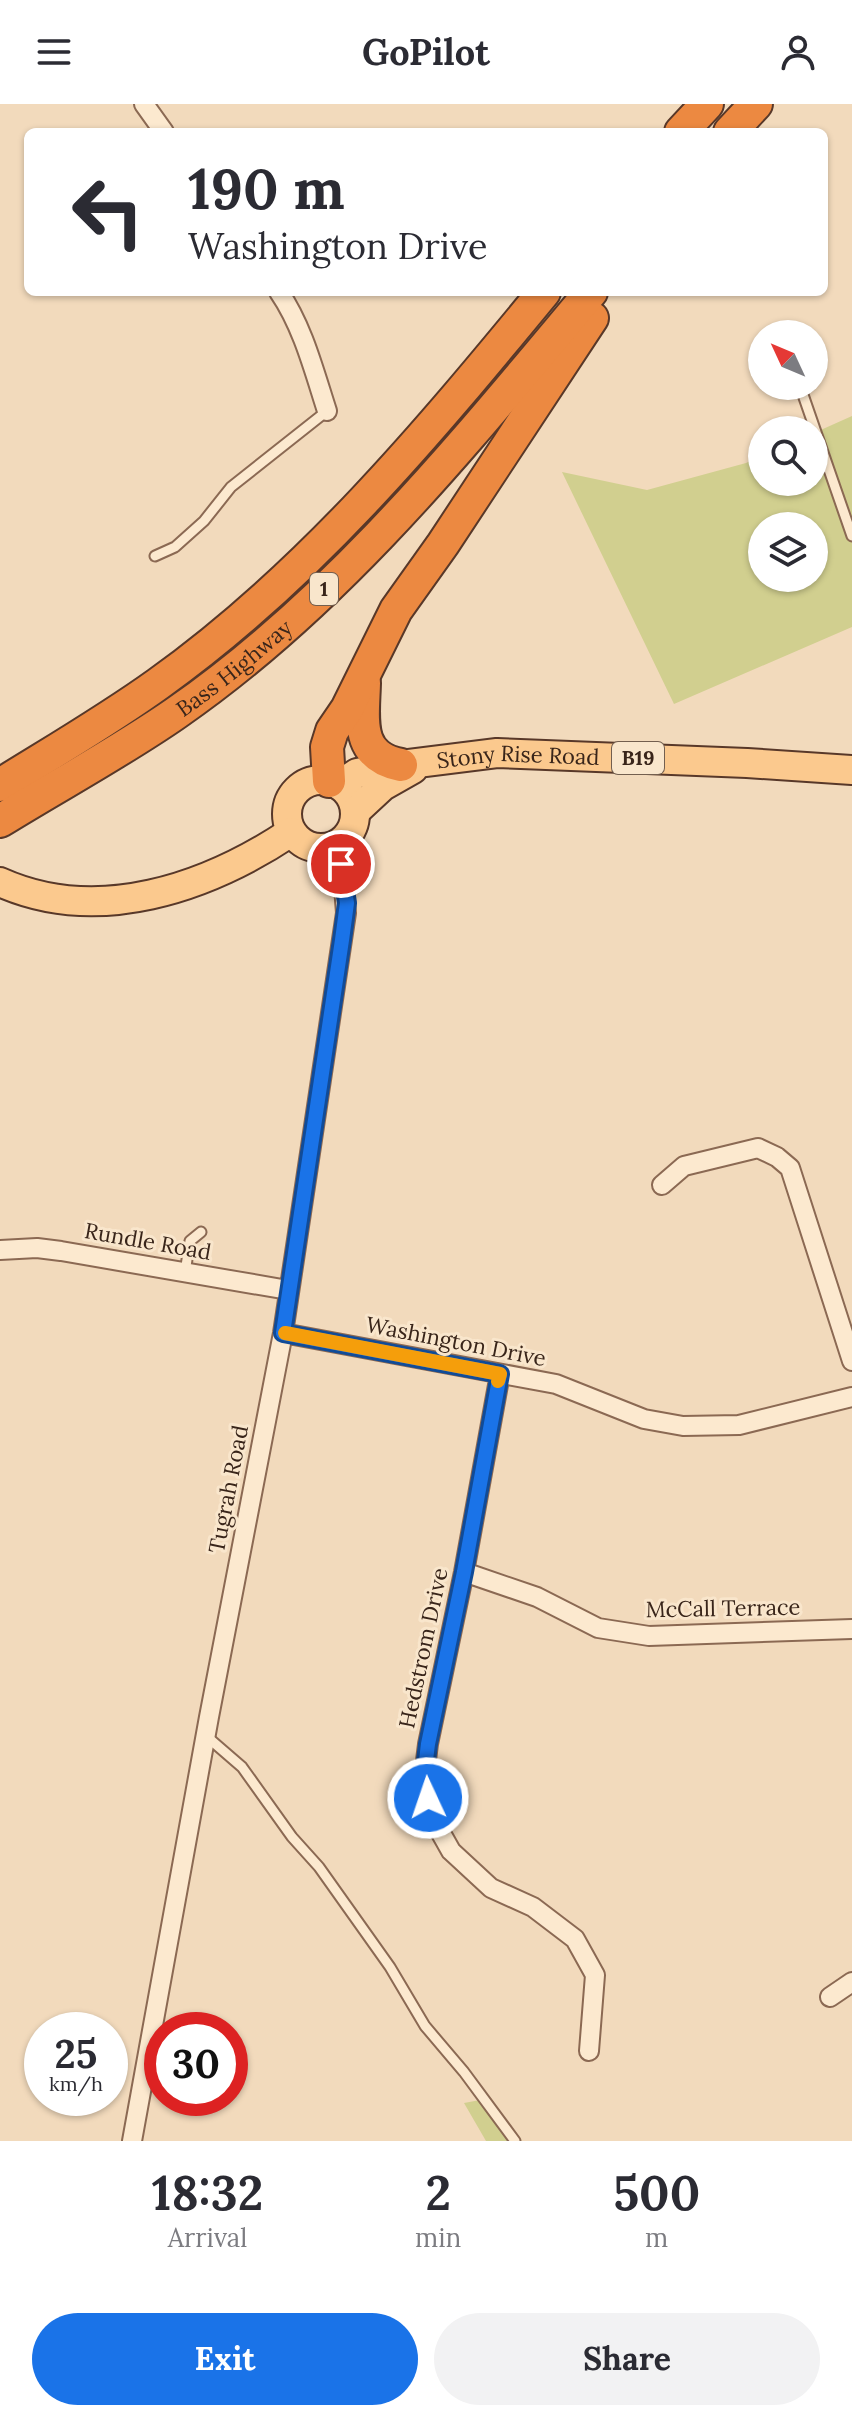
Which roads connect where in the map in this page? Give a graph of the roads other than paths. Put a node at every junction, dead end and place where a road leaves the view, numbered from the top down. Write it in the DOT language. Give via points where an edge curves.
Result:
graph roads {
  1 [pos="144,104"];
  2 [pos="707,104"];
  3 [pos="756,104"];
  4 [pos="161,128"];
  5 [pos="685,128"];
  6 [pos="734,128"];
  7 [pos="282,296"];
  8 [pos="541,296"];
  9 [pos="588,296"];
  10 [pos="606,296"];
  11 [pos="805,400"];
  12 [pos="327,411"];
  13 [pos="852,536"];
  14 [pos="155,556"];
  15 [pos="364,676"];
  16 [pos="412,764"];
  17 [pos="852,770"];
  18 [pos="334,783"];
  19 [pos="0,785"];
  20 [pos="355,812"];
  21 [pos="0,821"];
  22 [pos="291,832"];
  23 [pos="336,845"];
  24 [pos="0,882"];
  25 [pos="662,1185"];
  26 [pos="201,1232"];
  27 [pos="0,1250"];
  28 [pos="185,1272"];
  29 [pos="288,1290"];
  30 [pos="283,1333"];
  31 [pos="852,1361"];
  32 [pos="500,1374"];
  33 [pos="852,1397"];
  34 [pos="464,1572"];
  35 [pos="852,1629"];
  36 [pos="205,1735"];
  37 [pos="852,1982"];
  38 [pos="830,1997"];
  39 [pos="589,2051"];
  40 [pos="132,2141"];
  41 [pos="515,2141"];
  1 -- 4 [label="street"];
  2 -- 5 [label="highway"];
  3 -- 6 [label="highway"];
  7 -- 12 [label="street"];
  8 -- 19 [label="highway, Bass Highway / 1" via="381,482 241,618 159,683"];
  9 -- 21 [label="highway, Bass Highway / 1" via="449,461 309,604 176,713"];
  10 -- 15 [label="highway" via="396,610"];
  11 -- 13 [label="lane"];
  12 -- 14 [label="lane" via="231,487 175,547"];
  15 -- 16 [label="highway" via="366,740 385,761"];
  15 -- 18 [label="highway" via="328,741"];
  16 -- 17 [label="main road, Stony Rise Road / B19" via="497,753"];
  16 -- 18 [label="main road, Stony Rise Road / B19" via="357,773"];
  16 -- 20 [label="main road, Stony Rise Road / B19"];
  18 -- 20 [label="main road" via="350,797"];
  18 -- 22 [label="main road, B19" via="311,781 295,791 287,808"];
  20 -- 23 [label="main road, B19" via="350,831"];
  22 -- 23 [label="main road" via="303,844"];
  22 -- 24 [label="main road" via="204,880 159,894 113,901 63,900"];
  23 -- 29 [label="street, Tugrah Road" via="346,913"];
  25 -- 31 [label="street" via="684,1166 758,1148 790,1168"];
  26 -- 28 [label="lane" via="190,1241"];
  27 -- 28 [label="street, Rundle Road" via="37,1248"];
  28 -- 29 [label="street, Rundle Road"];
  29 -- 30 [label="street, Tugrah Road"];
  30 -- 32 [label="street, Washington Drive"];
  30 -- 36 [label="street, Tugrah Road"];
  32 -- 33 [label="street, Washington Drive" via="556,1384 644,1419 683,1426 739,1425"];
  32 -- 34 [label="street, Hedstrom Drive"];
  34 -- 35 [label="street, McCall Terrace" via="537,1597 598,1628 649,1636"];
  34 -- 39 [label="street, Hedstrom Drive" via="426,1755 424,1777 433,1819 451,1851 491,1888 533,1907 575,1939 595,1975"];
  36 -- 40 [label="street, Tugrah Road"];
  36 -- 41 [label="lane" via="242,1767 319,1867 425,2026"];
  37 -- 38 [label="street"];
}
